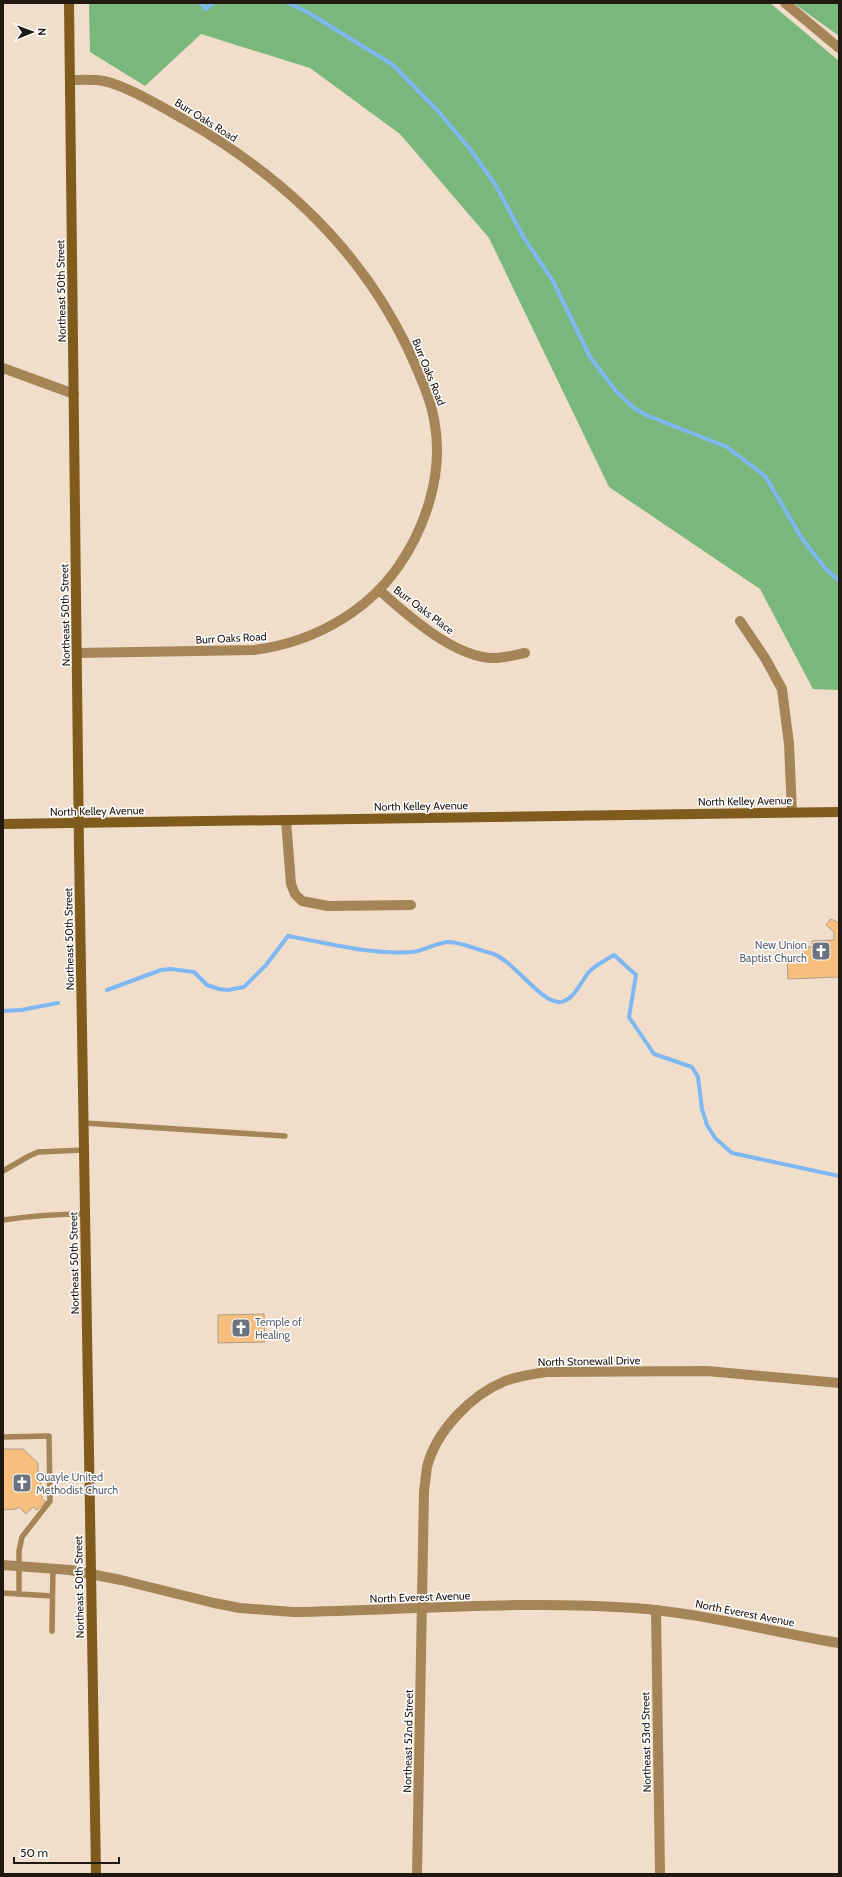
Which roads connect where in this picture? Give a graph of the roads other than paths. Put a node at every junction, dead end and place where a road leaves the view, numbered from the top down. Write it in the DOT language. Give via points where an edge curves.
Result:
graph roads {
  1 [pos="69,3"];
  2 [pos="785,3"];
  3 [pos="839,48"];
  4 [pos="70,80"];
  5 [pos="3,368"];
  6 [pos="74,394"];
  7 [pos="379,590"];
  8 [pos="740,621"];
  9 [pos="77,653"];
  10 [pos="525,653"];
  11 [pos="792,812"];
  12 [pos="839,812"];
  13 [pos="286,820"];
  14 [pos="79,823"];
  15 [pos="3,824"];
  16 [pos="411,905"];
  17 [pos="84,1123"];
  18 [pos="285,1136"];
  19 [pos="84,1150"];
  20 [pos="3,1171"];
  21 [pos="85,1214"];
  22 [pos="3,1220"];
  23 [pos="839,1383"];
  24 [pos="3,1437"];
  25 [pos="3,1565"];
  26 [pos="19,1566"];
  27 [pos="53,1568"];
  28 [pos="91,1574"];
  29 [pos="3,1593"];
  30 [pos="19,1594"];
  31 [pos="52,1596"];
  32 [pos="423,1609"];
  33 [pos="656,1610"];
  34 [pos="52,1631"];
  35 [pos="839,1643"];
  36 [pos="96,1874"];
  37 [pos="417,1874"];
  38 [pos="660,1874"];
  1 -- 4 [label="street, Northeast 50th Street"];
  2 -- 3 [label="street"];
  4 -- 6 [label="street, Northeast 50th Street"];
  4 -- 7 [label="street, Burr Oaks Road" via="111,83 159,105 206,132 256,166 302,203 338,241 370,282 397,326 419,373 434,415 437,448 432,490 422,524 402,561"];
  5 -- 6 [label="street"];
  6 -- 9 [label="street, Northeast 50th Street"];
  7 -- 9 [label="street, Burr Oaks Road" via="346,616 301,640 278,647 224,652"];
  7 -- 10 [label="street, Burr Oaks Place" via="420,625 447,643 470,653 496,658"];
  8 -- 11 [label="street" via="782,689 789,744"];
  9 -- 14 [label="street, Northeast 50th Street"];
  11 -- 12 [label="street, North Kelley Avenue"];
  11 -- 13 [label="street, North Kelley Avenue"];
  13 -- 14 [label="street, North Kelley Avenue"];
  13 -- 16 [label="street" via="291,884 295,894 302,901 328,906"];
  14 -- 15 [label="street, North Kelley Avenue"];
  14 -- 17 [label="street, Northeast 50th Street"];
  17 -- 18 [label="lane"];
  17 -- 19 [label="street, Northeast 50th Street"];
  19 -- 20 [label="lane" via="38,1152"];
  19 -- 21 [label="street, Northeast 50th Street"];
  21 -- 22 [label="lane" via="54,1214"];
  21 -- 28 [label="street, Northeast 50th Street"];
  23 -- 32 [label="street, North Stonewall Drive" via="707,1371 547,1372 504,1382 483,1393 448,1425 436,1445 428,1466 424,1492"];
  24 -- 26 [label="lane" via="49,1436 50,1501 22,1537"];
  25 -- 26 [label="street, North Everest Avenue"];
  26 -- 27 [label="street, North Everest Avenue"];
  26 -- 30 [label="lane"];
  27 -- 28 [label="street, North Everest Avenue"];
  27 -- 31 [label="lane"];
  28 -- 32 [label="street, North Everest Avenue" via="214,1603 266,1611"];
  28 -- 36 [label="street, Northeast 50th Street"];
  29 -- 30 [label="lane"];
  30 -- 31 [label="lane"];
  31 -- 34 [label="lane"];
  32 -- 33 [label="street, North Everest Avenue" via="567,1606"];
  32 -- 37 [label="street, Northeast 52nd Street"];
  33 -- 35 [label="street, North Everest Avenue"];
  33 -- 38 [label="street, Northeast 53rd Street"];
}
